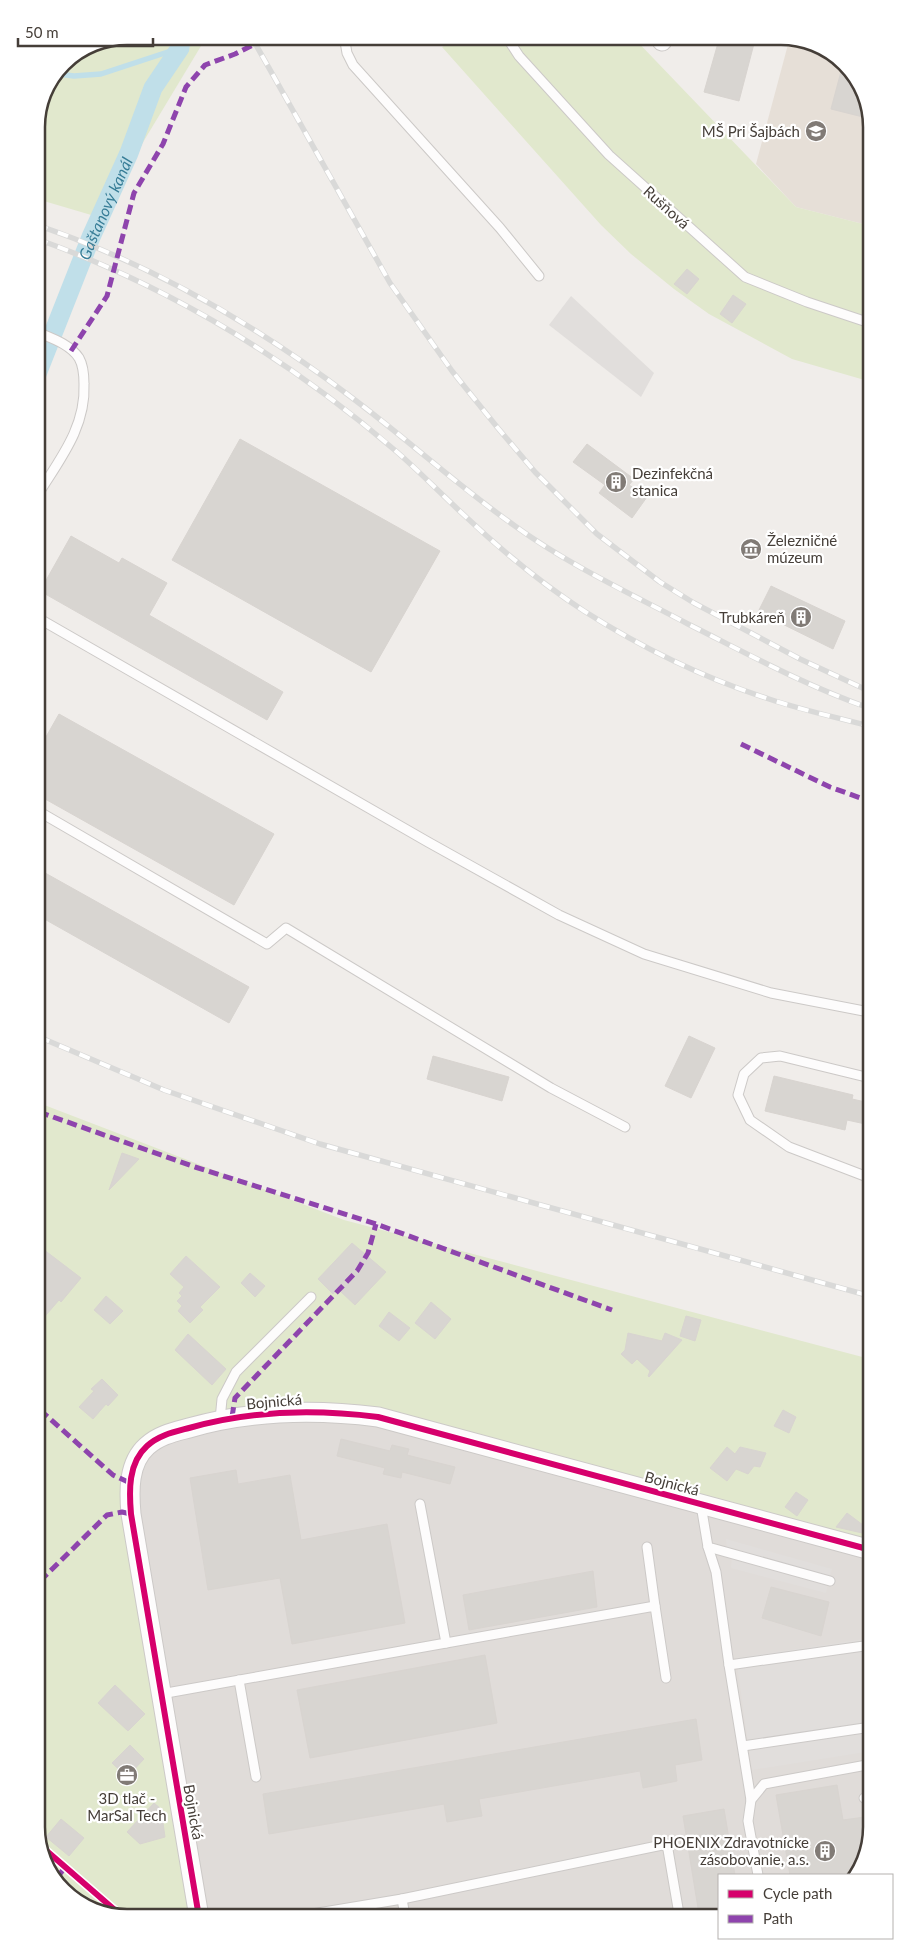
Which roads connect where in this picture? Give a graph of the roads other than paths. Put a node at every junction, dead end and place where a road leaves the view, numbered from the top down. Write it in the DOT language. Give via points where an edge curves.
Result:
graph roads {
  1 [pos="346,45"];
  2 [pos="512,45"];
  3 [pos="539,276"];
  4 [pos="863,320"];
  5 [pos="45,335"];
  6 [pos="45,484"];
  7 [pos="45,622"];
  8 [pos="45,816"];
  9 [pos="863,1011"];
  10 [pos="863,1076"];
  11 [pos="625,1127"];
  12 [pos="863,1175"];
  13 [pos="311,1297"];
  14 [pos="220,1420"];
  15 [pos="420,1504"];
  16 [pos="701,1504"];
  17 [pos="647,1547"];
  18 [pos="708,1547"];
  19 [pos="863,1548"];
  20 [pos="830,1581"];
  21 [pos="655,1606"];
  22 [pos="446,1643"];
  23 [pos="863,1646"];
  24 [pos="729,1665"];
  25 [pos="666,1678"];
  26 [pos="238,1680"];
  27 [pos="161,1694"];
  28 [pos="863,1728"];
  29 [pos="743,1746"];
  30 [pos="863,1766"];
  31 [pos="256,1777"];
  32 [pos="750,1800"];
  33 [pos="758,1874"];
  34 [pos="402,1899"];
  35 [pos="198,1909"];
  36 [pos="342,1909"];
  37 [pos="404,1909"];
  38 [pos="678,1909"];
  1 -- 3 [label="lane" via="353,65"];
  2 -- 4 [label="lane, Rušňová" via="609,155 745,277"];
  5 -- 6 [label="lane" via="61,342 79,358 84,375 82,411 77,429"];
  7 -- 9 [label="lane" via="560,915 644,954 771,993"];
  8 -- 11 [label="lane" via="267,944 286,928 551,1088"];
  10 -- 12 [label="lane" via="780,1056 761,1058 744,1074 738,1095 750,1120 789,1147"];
  13 -- 14 [label="lane" via="236,1372 222,1399"];
  14 -- 16 [label="street, Bojnická" via="294,1411 378,1417"];
  14 -- 27 [label="street, Bojnická" via="167,1434 151,1443 140,1454 130,1483 131,1514"];
  15 -- 22 [label="lane"];
  16 -- 18 [label="lane"];
  16 -- 19 [label="street, Bojnická"];
  17 -- 21 [label="lane"];
  18 -- 20 [label="lane"];
  18 -- 24 [label="lane" via="716,1572"];
  21 -- 22 [label="lane"];
  21 -- 25 [label="lane"];
  22 -- 26 [label="lane"];
  23 -- 24 [label="lane"];
  24 -- 29 [label="lane"];
  26 -- 27 [label="lane"];
  26 -- 31 [label="lane"];
  27 -- 35 [label="street, Bojnická"];
  28 -- 29 [label="lane"];
  29 -- 32 [label="lane"];
  30 -- 32 [label="lane" via="764,1784"];
  32 -- 33 [label="lane" via="748,1821"];
  34 -- 36 [label="lane"];
  34 -- 37 [label="lane"];
  34 -- 38 [label="lane" via="668,1844"];
}
